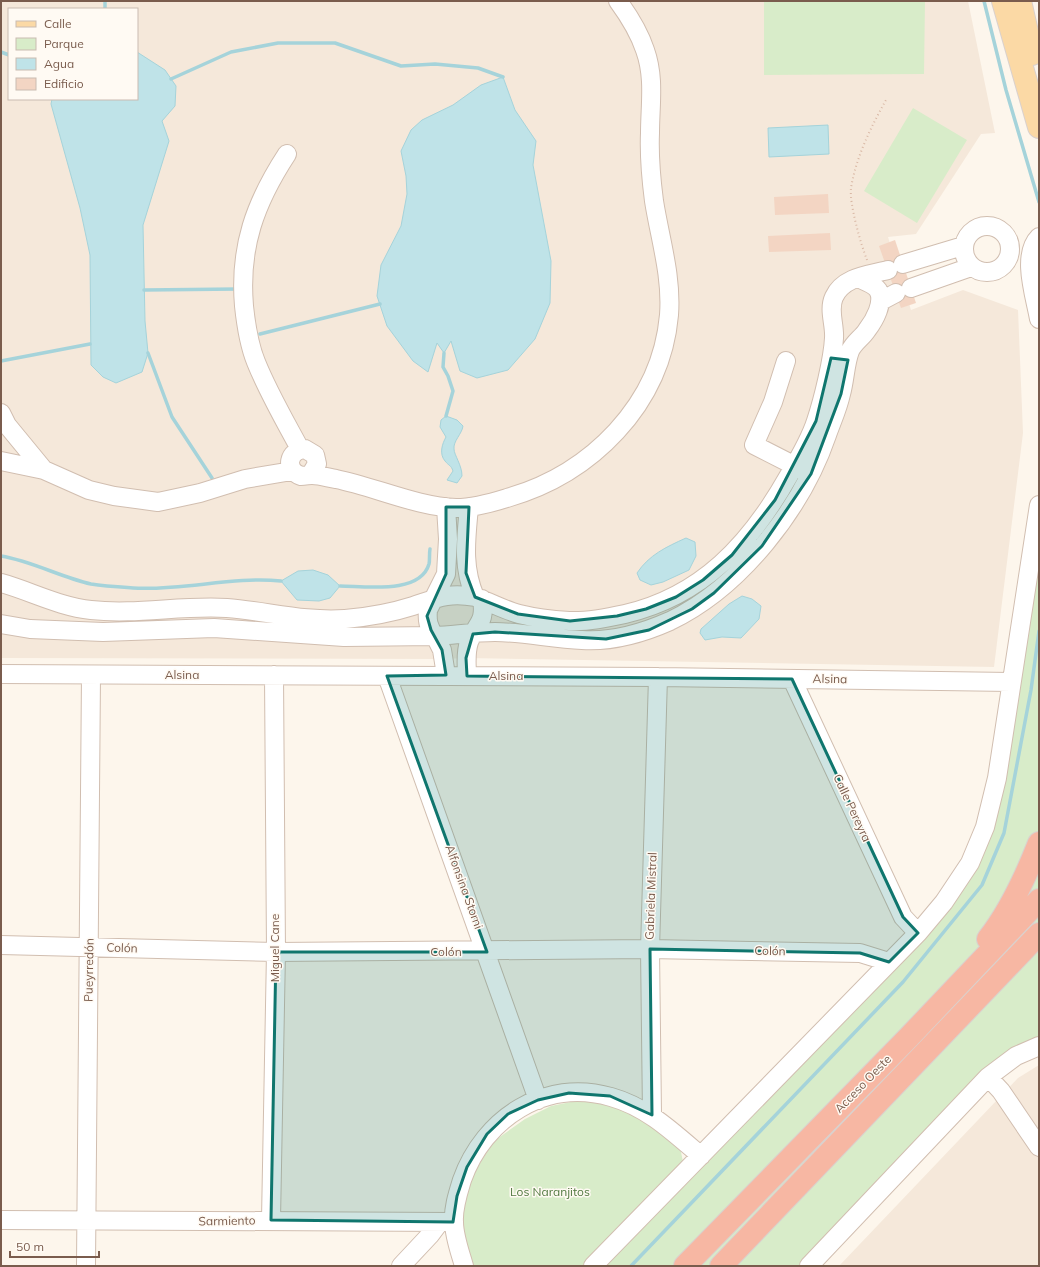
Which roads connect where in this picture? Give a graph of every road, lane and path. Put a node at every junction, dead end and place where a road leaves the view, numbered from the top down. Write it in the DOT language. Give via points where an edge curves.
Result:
graph roads {
  1 [pos="618,1"];
  2 [pos="1003,1"];
  3 [pos="1020,1"];
  4 [pos="1039,80"];
  5 [pos="886,100"];
  6 [pos="1039,127"];
  7 [pos="287,154"];
  8 [pos="1036,241"];
  9 [pos="1010,245"];
  10 [pos="964,246"];
  11 [pos="971,267"];
  12 [pos="886,269"];
  13 [pos="901,292"];
  14 [pos="1039,319"];
  15 [pos="840,359"];
  16 [pos="786,361"];
  17 [pos="1,414"];
  18 [pos="1,434"];
  19 [pos="300,449"];
  20 [pos="1,461"];
  21 [pos="794,466"];
  22 [pos="314,467"];
  23 [pos="44,470"];
  24 [pos="292,471"];
  25 [pos="811,474"];
  26 [pos="1039,505"];
  27 [pos="446,507"];
  28 [pos="468,507"];
  29 [pos="1,583"];
  30 [pos="434,598"];
  31 [pos="478,598"];
  32 [pos="1,624"];
  33 [pos="473,634"];
  34 [pos="435,636"];
  35 [pos="1,674"];
  36 [pos="91,675"];
  37 [pos="274,675"];
  38 [pos="387,676"];
  39 [pos="446,676"];
  40 [pos="467,676"];
  41 [pos="658,677"];
  42 [pos="792,679"];
  43 [pos="1011,682"];
  44 [pos="1039,843"];
  45 [pos="1039,877"];
  46 [pos="1039,900"];
  47 [pos="996,928"];
  48 [pos="918,933"];
  49 [pos="1039,934"];
  50 [pos="1039,944"];
  51 [pos="1,945"];
  52 [pos="90,947"];
  53 [pos="650,949"];
  54 [pos="276,952"];
  55 [pos="487,952"];
  56 [pos="889,962"];
  57 [pos="979,998"];
  58 [pos="908,1038"];
  59 [pos="1039,1046"];
  60 [pos="988,1077"];
  61 [pos="538,1100"];
  62 [pos="652,1115"];
  63 [pos="1039,1148"];
  64 [pos="701,1156"];
  65 [pos="1,1220"];
  66 [pos="271,1220"];
  67 [pos="86,1222"];
  68 [pos="446,1222"];
  69 [pos="86,1266"];
  70 [pos="401,1266"];
  71 [pos="464,1266"];
  72 [pos="592,1266"];
  73 [pos="685,1266"];
  74 [pos="721,1266"];
  75 [pos="809,1266"];
  1 -- 28 [label="street" via="632,21 645,50 653,97 650,165 654,202 667,267 669,309 658,360 638,406 600,449 548,483 524,493"];
  2 -- 6 [label="main road"];
  3 -- 4 [label="main road"];
  5 -- 12 [label="path" via="868,132 851,189 862,247"];
  7 -- 19 [label="street" via="269,182 247,239 243,263 243,293 249,339 256,362"];
  8 -- 9 [label="street"];
  8 -- 14 [label="street" via="1030,253 1029,264"];
  9 -- 10 [label="street" via="1003,232 990,226 976,228 966,239"];
  9 -- 11 [label="street" via="1007,261 994,271 978,271"];
  10 -- 11 [label="street" via="966,261"];
  10 -- 12 [label="street"];
  11 -- 13 [label="street"];
  12 -- 13 [label="street"];
  12 -- 13 [label="street" via="869,283 878,290"];
  12 -- 15 [label="street" via="844,283 834,297 831,306 834,337"];
  13 -- 15 [label="street" via="875,317 867,331"];
  15 -- 21 [label="street" via="816,421"];
  15 -- 25 [label="street" via="841,394"];
  16 -- 21 [label="street" via="773,402 754,445"];
  17 -- 18 [label="street"];
  17 -- 23 [label="street"];
  19 -- 22 [label="street" via="311,451"];
  19 -- 24 [label="street" via="291,456"];
  20 -- 23 [label="street"];
  21 -- 25 [label="street"];
  21 -- 31 [label="street" via="775,500 732,555 703,580 676,596 646,609 595,620 570,621 518,614"];
  22 -- 24 [label="street" via="301,476"];
  22 -- 27 [label="street" via="355,483"];
  23 -- 24 [label="street" via="89,490 158,502 200,493 245,479"];
  25 -- 33 [label="street" via="781,522 743,568 692,609 670,621 649,630 606,639 582,640 495,632"];
  26 -- 43 [label="street"];
  27 -- 28 [label="street"];
  27 -- 30 [label="street" via="446,574"];
  28 -- 31 [label="street" via="466,573"];
  29 -- 30 [label="street" via="53,601 90,610 147,611 203,607 325,620 378,614"];
  30 -- 31 [label="street" via="461,594"];
  30 -- 34 [label="street" via="427,616 428,625"];
  31 -- 33 [label="street" via="483,618"];
  32 -- 34 [label="street" via="30,629 103,632 214,628 344,637"];
  33 -- 34 [label="street"];
  33 -- 40 [label="street" via="466,658"];
  34 -- 39 [label="street" via="442,650"];
  35 -- 36 [label="street, Alsina"];
  36 -- 37 [label="street, Alsina"];
  36 -- 52 [label="street, Pueyrredón"];
  37 -- 38 [label="street, Alsina"];
  37 -- 54 [label="street, Miguel Cane"];
  38 -- 39 [label="street, Alsina"];
  38 -- 55 [label="street, Alfonsina Storni"];
  39 -- 40 [label="street, Alsina"];
  40 -- 41 [label="street, Alsina"];
  41 -- 42 [label="street, Alsina"];
  41 -- 53 [label="street, Gabriela Mistral"];
  42 -- 43 [label="street, Alsina"];
  42 -- 48 [label="street, Calle Pereyra" via="903,917"];
  43 -- 48 [label="street" via="998,778 985,827 970,862 944,902"];
  44 -- 47 [label="highway" via="1030,867"];
  45 -- 47 [label="highway"];
  46 -- 58 [label="highway, Acceso Oeste"];
  47 -- 58 [label="highway"];
  48 -- 56 [label="street"];
  49 -- 57 [label="highway, Acceso Oeste"];
  50 -- 57 [label="highway"];
  51 -- 52 [label="street, Colón"];
  52 -- 54 [label="street, Colón"];
  52 -- 67 [label="street, Pueyrredón"];
  53 -- 55 [label="street, Colón"];
  53 -- 56 [label="street, Colón" via="860,953"];
  53 -- 62 [label="street, Gabriela Mistral"];
  54 -- 55 [label="street, Colón"];
  54 -- 66 [label="street, Miguel Cane"];
  55 -- 61 [label="street, Alfonsina Storni"];
  56 -- 64 [label="street"];
  57 -- 74 [label="highway, Acceso Oeste"];
  58 -- 73 [label="highway, Acceso Oeste"];
  59 -- 60 [label="street" via="1016,1056"];
  60 -- 63 [label="street" via="1001,1091"];
  60 -- 75 [label="street"];
  61 -- 62 [label="street" via="569,1093 592,1093 630,1103"];
  61 -- 68 [label="street" via="508,1114 487,1134 467,1167"];
  62 -- 64 [label="street"];
  64 -- 72 [label="street"];
  65 -- 67 [label="street, Sarmiento"];
  66 -- 67 [label="street, Sarmiento"];
  66 -- 68 [label="street, Sarmiento"];
  67 -- 69 [label="street, Pueyrredón"];
  68 -- 70 [label="street"];
  68 -- 71 [label="street"];
}
